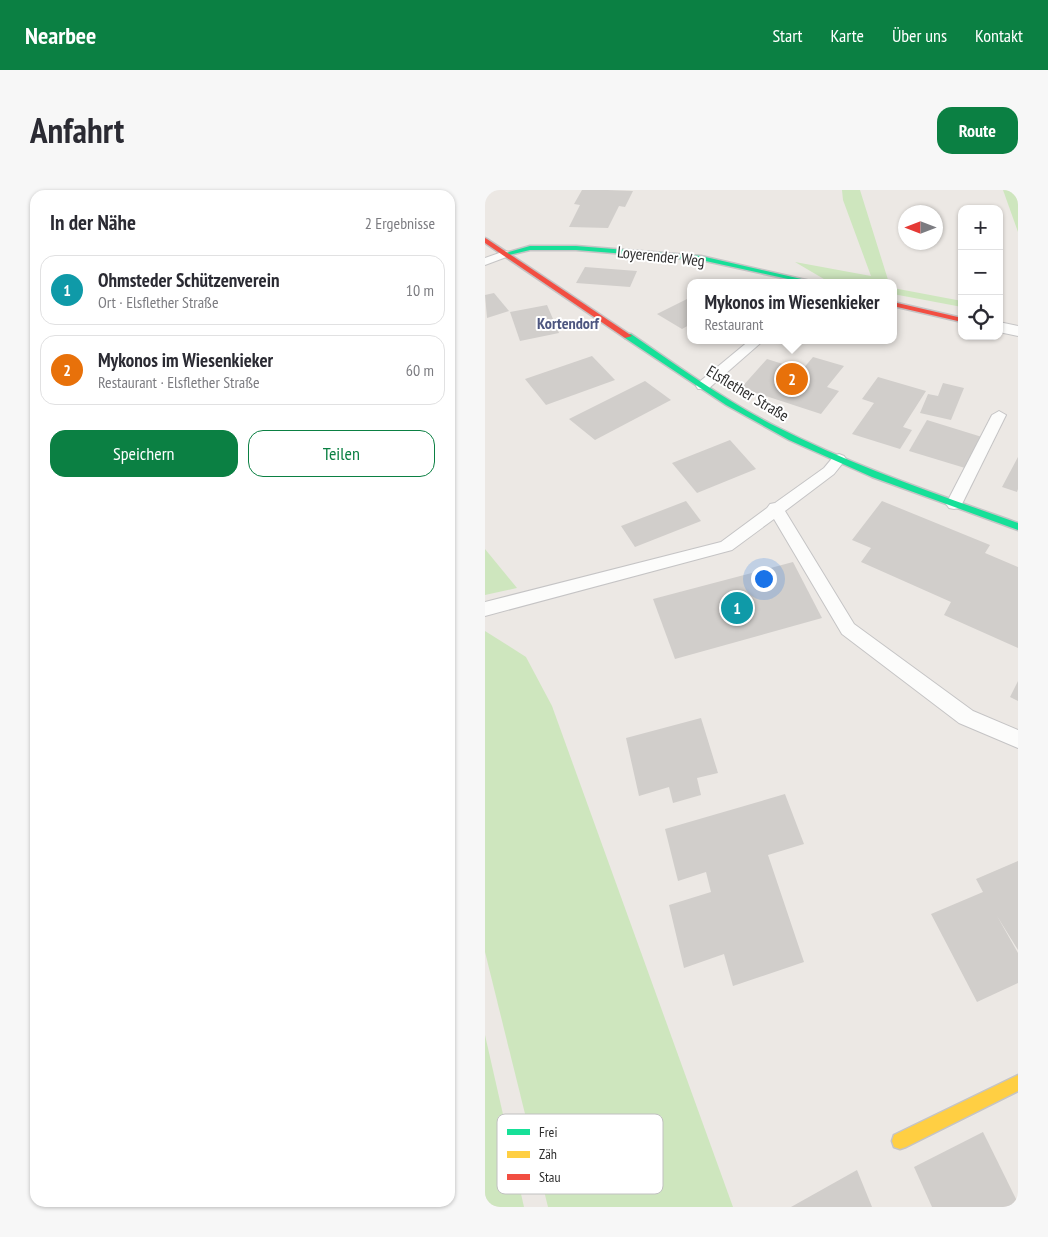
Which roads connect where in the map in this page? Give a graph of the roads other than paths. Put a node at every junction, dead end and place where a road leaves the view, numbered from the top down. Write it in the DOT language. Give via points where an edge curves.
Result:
graph roads {
  1 [pos="485,240"];
  2 [pos="505,254"];
  3 [pos="485,262"];
  4 [pos="798,279"];
  5 [pos="897,305"];
  6 [pos="958,319"];
  7 [pos="1003,328"];
  8 [pos="1018,331"];
  9 [pos="753,344"];
  10 [pos="703,386"];
  11 [pos="999,415"];
  12 [pos="839,459"];
  13 [pos="954,504"];
  14 [pos="775,508"];
  15 [pos="1018,527"];
  16 [pos="485,609"];
  17 [pos="1018,739"];
  18 [pos="1018,1083"];
  19 [pos="900,1140"];
  1 -- 2 [label="main road, Elsflether Straße"];
  2 -- 3 [label="lane"];
  2 -- 4 [label="main road, Loyerender Weg" via="530,248 576,248 701,258"];
  2 -- 10 [label="main road, Elsflether Straße"];
  5 -- 6 [label="main road"];
  7 -- 8 [label="street"];
  9 -- 10 [label="lane"];
  10 -- 12 [label="main road, Elsflether Straße" via="784,433"];
  11 -- 13 [label="lane"];
  12 -- 13 [label="main road, Elsflether Straße"];
  12 -- 14 [label="lane" via="829,470"];
  13 -- 15 [label="main road, Elsflether Straße"];
  14 -- 16 [label="lane" via="726,546"];
  14 -- 17 [label="lane" via="848,629 965,717"];
  18 -- 19 [label="main road"];
}
